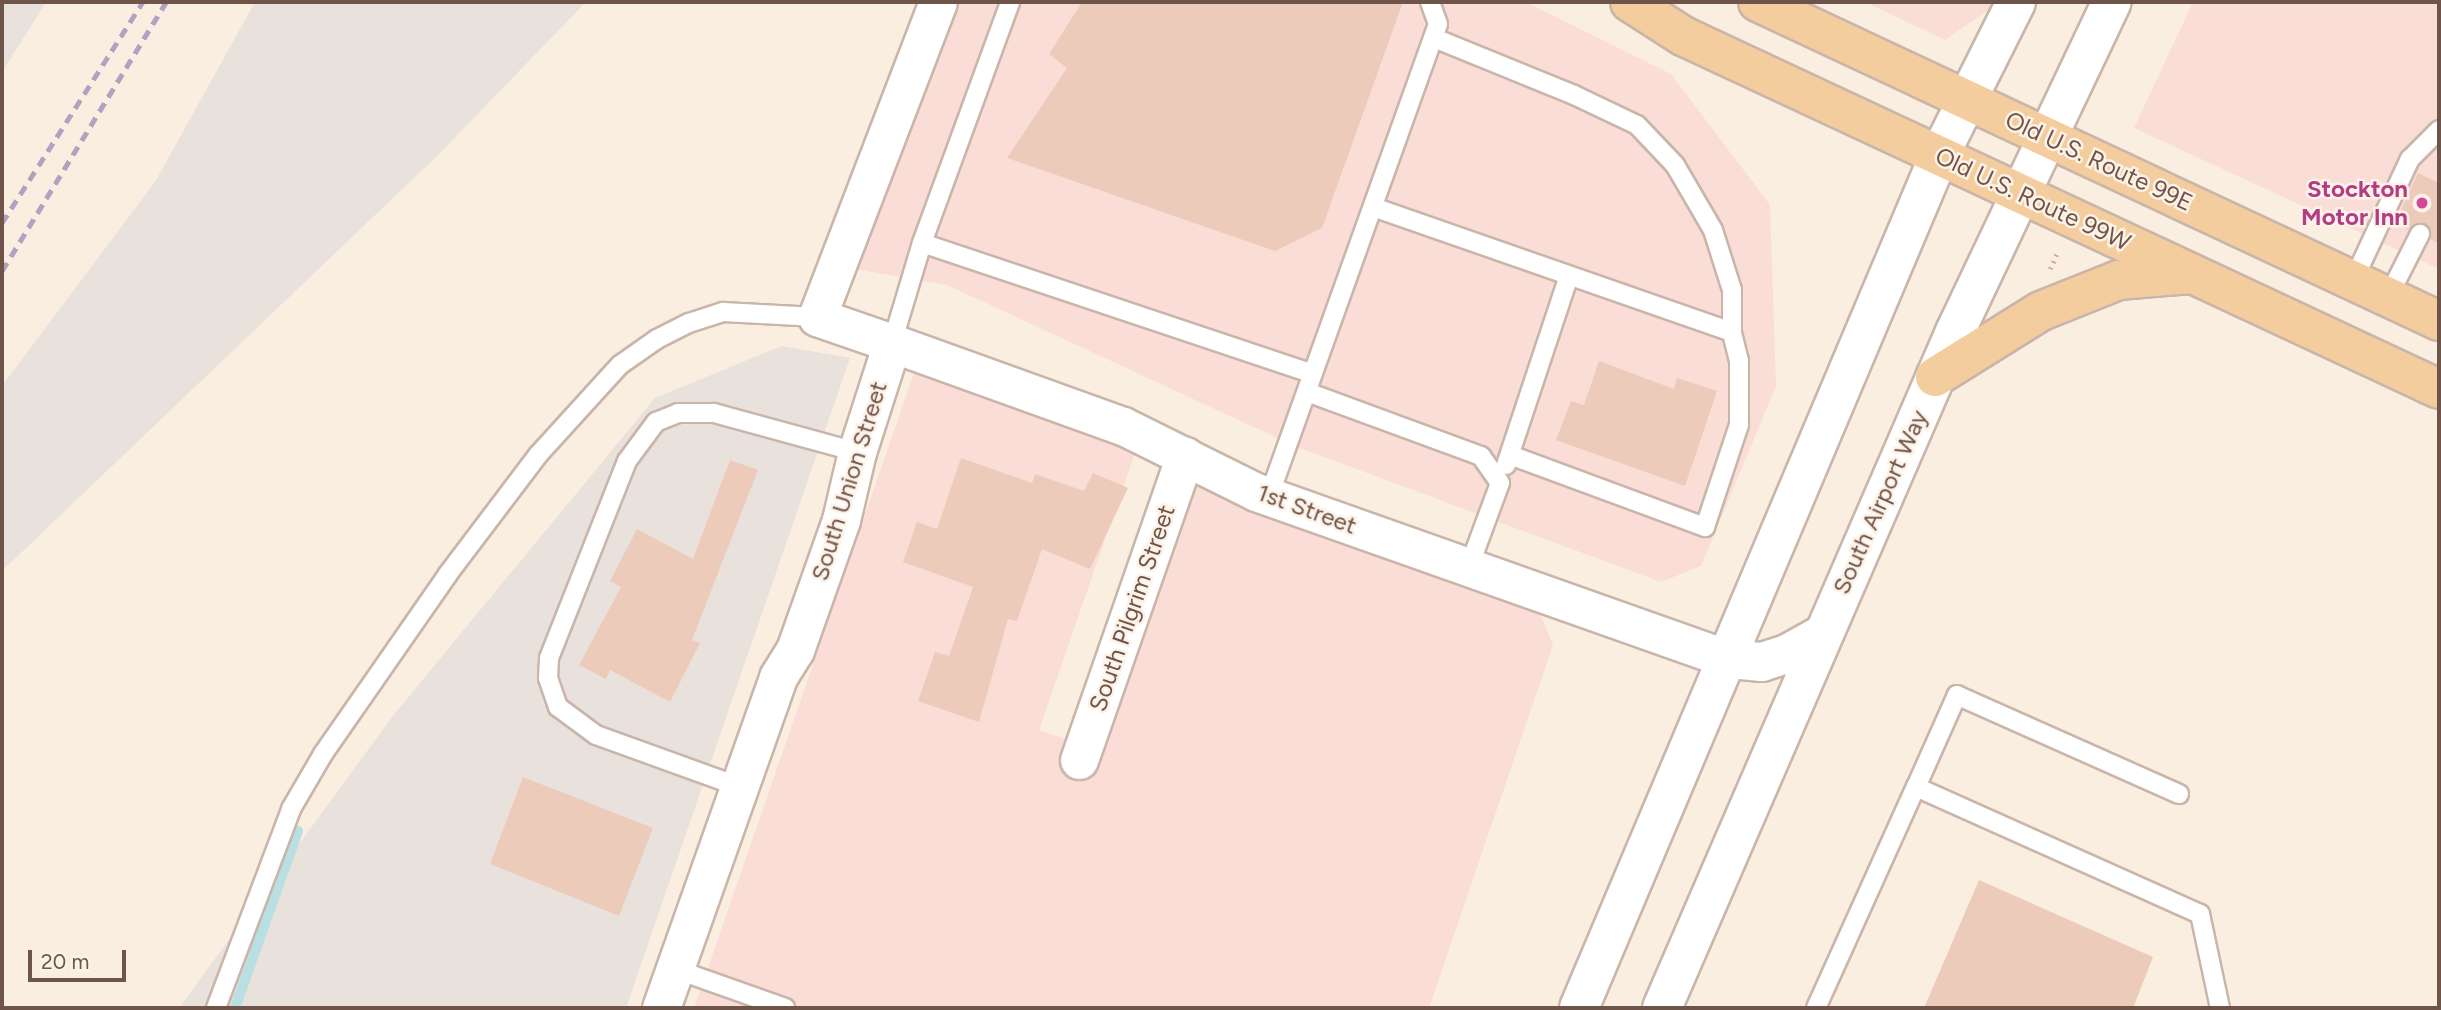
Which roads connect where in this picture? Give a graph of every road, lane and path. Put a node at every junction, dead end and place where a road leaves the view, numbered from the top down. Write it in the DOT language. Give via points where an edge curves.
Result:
graph roads {
  1 [pos="938,2"];
  2 [pos="1010,2"];
  3 [pos="1430,2"];
  4 [pos="1630,2"];
  5 [pos="1758,2"];
  6 [pos="2016,2"];
  7 [pos="2112,2"];
  8 [pos="1434,38"];
  9 [pos="1968,99"];
  10 [pos="2439,130"];
  11 [pos="2047,136"];
  12 [pos="1939,156"];
  13 [pos="2020,193"];
  14 [pos="1373,207"];
  15 [pos="2420,234"];
  16 [pos="922,243"];
  17 [pos="2193,274"];
  18 [pos="1569,276"];
  19 [pos="2353,281"];
  20 [pos="2388,297"];
  21 [pos="817,317"];
  22 [pos="2439,321"];
  23 [pos="1732,332"];
  24 [pos="892,343"];
  25 [pos="1313,374"];
  26 [pos="1935,377"];
  27 [pos="2439,390"];
  28 [pos="1307,392"];
  29 [pos="857,452"];
  30 [pos="1510,455"];
  31 [pos="1185,456"];
  32 [pos="1500,483"];
  33 [pos="1269,496"];
  34 [pos="1469,567"];
  35 [pos="1823,634"];
  36 [pos="1728,659"];
  37 [pos="1079,760"];
  38 [pos="740,787"];
  39 [pos="1916,787"];
  40 [pos="2179,793"];
  41 [pos="675,970"];
  42 [pos="216,1008"];
  43 [pos="661,1008"];
  44 [pos="785,1008"];
  45 [pos="1579,1008"];
  46 [pos="1662,1008"];
  47 [pos="1816,1008"];
  48 [pos="2220,1008"];
  1 -- 21 [label="street"];
  2 -- 16 [label="lane"];
  3 -- 8 [label="lane" via="1438,24"];
  4 -- 12 [label="main road, Old U.S. Route 99W" via="1683,36"];
  5 -- 9 [label="main road, Old U.S. Route 99E"];
  6 -- 9 [label="main road"];
  7 -- 11 [label="main road, South Airport Way"];
  8 -- 14 [label="lane"];
  8 -- 23 [label="lane" via="1637,125 1675,164 1713,230 1732,290"];
  9 -- 11 [label="main road, Old U.S. Route 99E"];
  9 -- 12 [label="main road"];
  10 -- 19 [label="lane" via="2410,159"];
  11 -- 13 [label="main road, South Airport Way"];
  11 -- 19 [label="main road, Old U.S. Route 99E"];
  12 -- 13 [label="main road, Old U.S. Route 99W"];
  12 -- 36 [label="main road"];
  13 -- 17 [label="main road, Old U.S. Route 99W"];
  13 -- 26 [label="main road, South Airport Way"];
  14 -- 18 [label="lane"];
  14 -- 25 [label="lane"];
  15 -- 20 [label="lane"];
  16 -- 24 [label="lane"];
  16 -- 25 [label="lane"];
  17 -- 26 [label="main road" via="2119,280 2082,294 2041,311"];
  17 -- 27 [label="main road, Old U.S. Route 99W"];
  18 -- 23 [label="lane"];
  18 -- 30 [label="lane"];
  19 -- 20 [label="main road, Old U.S. Route 99E"];
  20 -- 22 [label="main road, Old U.S. Route 99E"];
  21 -- 24 [label="street"];
  21 -- 42 [label="lane" via="723,312 689,323 620,365 555,435 447,574 323,754 286,821"];
  23 -- 30 [label="lane" via="1739,361 1739,425 1705,527"];
  24 -- 29 [label="street, South Union Street"];
  24 -- 31 [label="street, 1st Street" via="1122,425"];
  25 -- 28 [label="lane"];
  26 -- 35 [label="main road, South Airport Way"];
  28 -- 32 [label="lane" via="1481,456"];
  28 -- 33 [label="lane"];
  29 -- 38 [label="street, South Union Street" via="841,520"];
  29 -- 38 [label="lane" via="714,413 678,414 656,422 627,460 549,658 548,678 558,707 596,735"];
  30 -- 32 [label="lane"];
  31 -- 33 [label="street, 1st Street"];
  31 -- 37 [label="street, South Pilgrim Street"];
  32 -- 34 [label="lane"];
  33 -- 34 [label="street, 1st Street"];
  34 -- 36 [label="street, 1st Street"];
  35 -- 36 [label="main road" via="1762,662"];
  35 -- 46 [label="main road, South Airport Way"];
  36 -- 45 [label="main road"];
  38 -- 41 [label="street, South Union Street"];
  39 -- 40 [label="lane" via="1957,695"];
  39 -- 47 [label="lane"];
  39 -- 48 [label="lane" via="2200,914"];
  41 -- 43 [label="street, South Union Street"];
  41 -- 44 [label="lane"];
}
